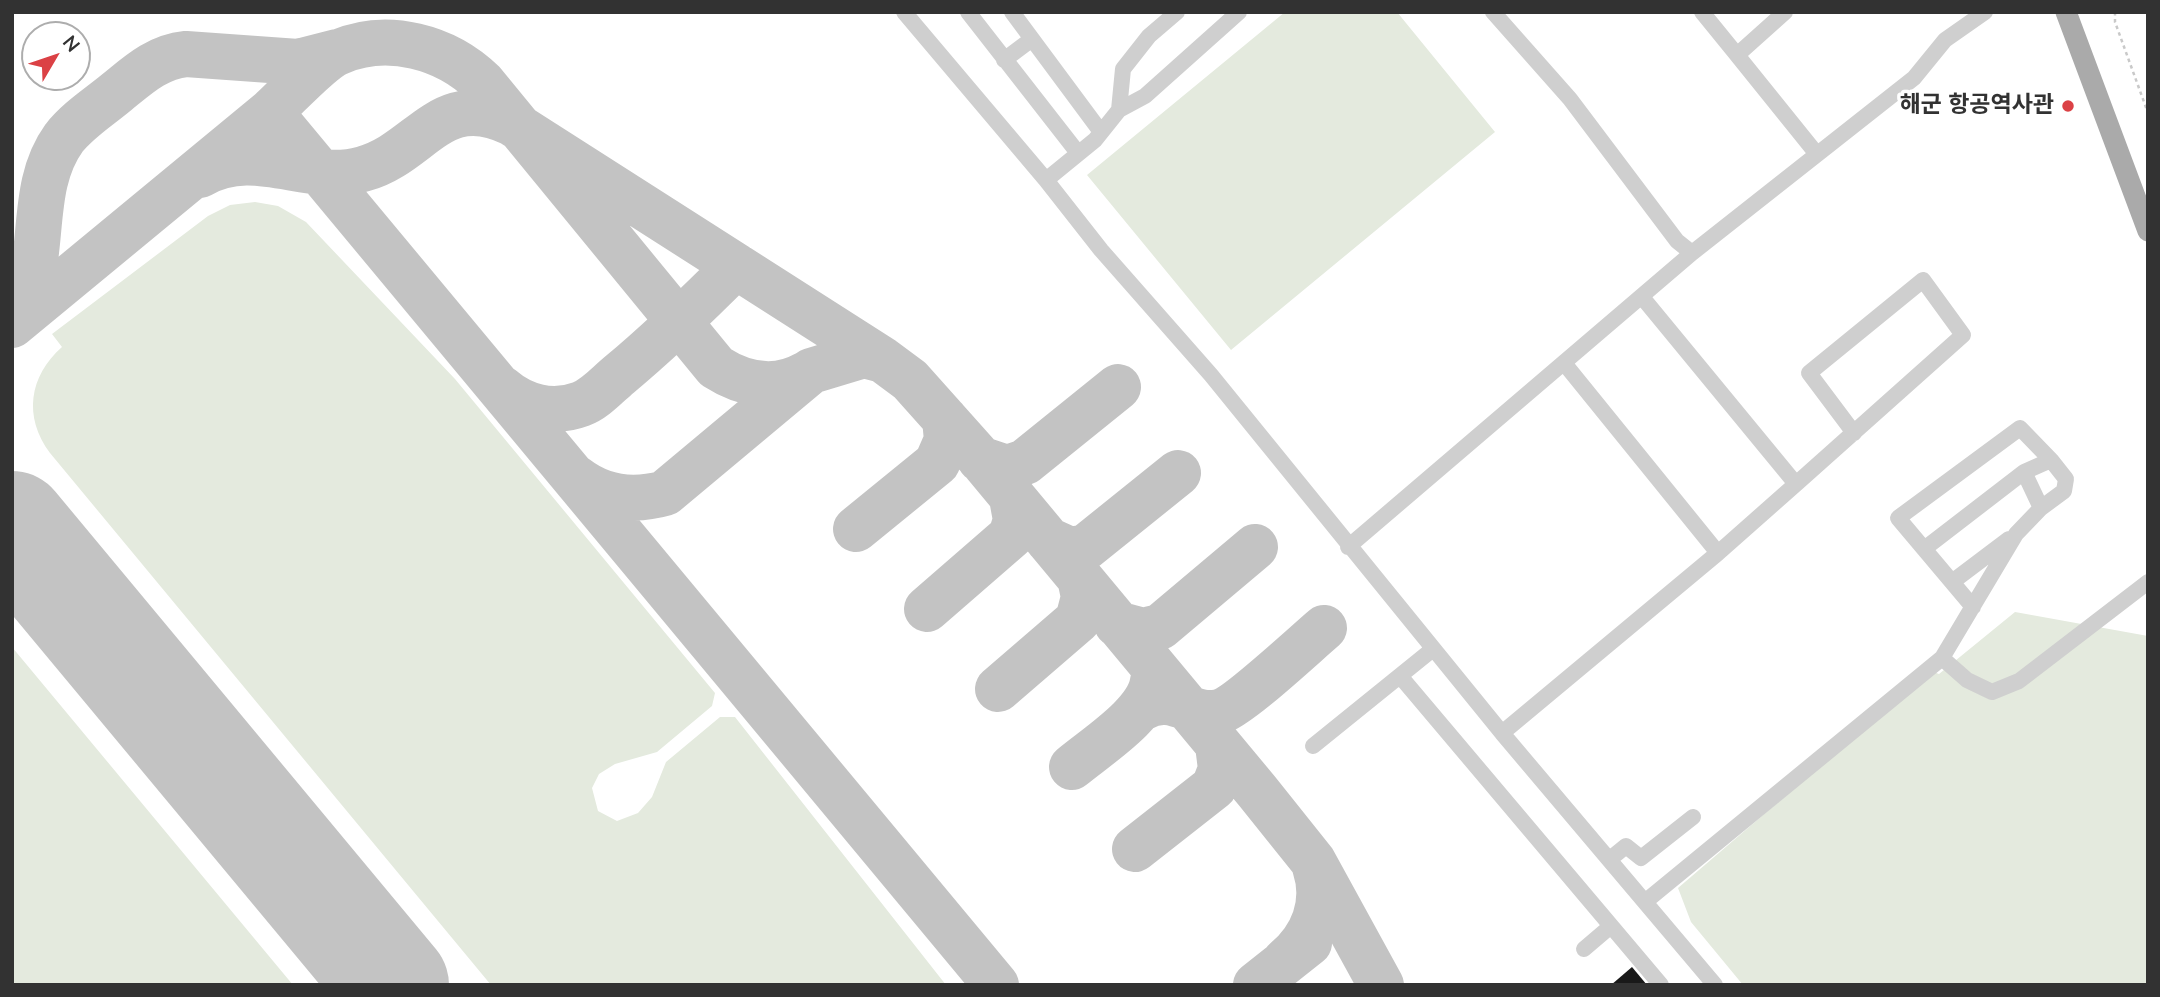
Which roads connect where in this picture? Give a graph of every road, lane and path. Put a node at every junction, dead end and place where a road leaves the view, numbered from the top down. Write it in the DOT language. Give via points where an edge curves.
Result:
graph roads {
  1 [pos="904,12"];
  2 [pos="968,12"];
  3 [pos="1012,12"];
  4 [pos="1177,12"];
  5 [pos="1239,12"];
  6 [pos="1493,12"];
  7 [pos="1702,12"];
  8 [pos="1785,12"];
  9 [pos="1985,12"];
  10 [pos="2066,12"];
  11 [pos="2115,12"];
  12 [pos="1767,18"];
  13 [pos="1032,39"];
  14 [pos="1737,55"];
  15 [pos="1004,60"];
  16 [pos="1119,110"];
  17 [pos="2148,113"];
  18 [pos="1101,132"];
  19 [pos="1078,153"];
  20 [pos="1816,153"];
  21 [pos="1046,180"];
  22 [pos="2148,231"];
  23 [pos="1692,253"];
  24 [pos="1642,296"];
  25 [pos="1564,363"];
  26 [pos="1854,433"];
  27 [pos="2051,460"];
  28 [pos="2024,472"];
  29 [pos="1796,484"];
  30 [pos="2040,508"];
  31 [pos="2016,534"];
  32 [pos="1348,547"];
  33 [pos="1924,549"];
  34 [pos="1718,553"];
  35 [pos="1952,582"];
  36 [pos="2148,582"];
  37 [pos="1973,607"];
  38 [pos="1433,649"];
  39 [pos="1942,657"];
  40 [pos="1400,676"];
  41 [pos="1502,733"];
  42 [pos="1313,746"];
  43 [pos="1693,817"];
  44 [pos="1610,859"];
  45 [pos="1646,901"];
  46 [pos="1611,926"];
  47 [pos="1584,950"];
  48 [pos="1661,985"];
  49 [pos="1715,985"];
  1 -- 21 [label="lane"];
  2 -- 15 [label="lane"];
  3 -- 13 [label="lane"];
  4 -- 16 [label="lane" via="1149,36 1124,69"];
  5 -- 16 [label="lane" via="1145,96"];
  6 -- 23 [label="lane" via="1570,99 1677,241"];
  7 -- 14 [label="lane"];
  8 -- 12 [label="lane"];
  9 -- 20 [label="lane" via="1945,40 1914,78"];
  10 -- 22 [label="main road"];
  11 -- 17 [label="path"];
  12 -- 14 [label="lane"];
  13 -- 15 [label="lane"];
  13 -- 18 [label="lane"];
  14 -- 20 [label="lane"];
  15 -- 19 [label="lane"];
  16 -- 18 [label="lane"];
  18 -- 19 [label="lane"];
  19 -- 21 [label="lane"];
  20 -- 23 [label="lane"];
  21 -- 32 [label="lane" via="1211,375"];
  23 -- 24 [label="lane"];
  24 -- 25 [label="lane"];
  24 -- 29 [label="lane"];
  25 -- 32 [label="lane"];
  25 -- 34 [label="lane"];
  26 -- 26 [label="lane" via="1963,335 1923,280 1810,373"];
  26 -- 29 [label="lane"];
  27 -- 28 [label="lane"];
  27 -- 30 [label="lane" via="2066,479 2064,491"];
  27 -- 33 [label="lane" via="2020,428 1898,518"];
  28 -- 30 [label="lane"];
  28 -- 33 [label="lane"];
  29 -- 34 [label="lane"];
  30 -- 31 [label="lane"];
  31 -- 35 [label="lane"];
  31 -- 37 [label="lane"];
  32 -- 38 [label="lane"];
  33 -- 35 [label="lane"];
  34 -- 41 [label="lane"];
  35 -- 37 [label="lane"];
  36 -- 39 [label="lane" via="2020,681 1992,692 1967,680"];
  37 -- 39 [label="lane"];
  38 -- 40 [label="lane"];
  38 -- 41 [label="lane"];
  39 -- 45 [label="lane"];
  40 -- 42 [label="lane"];
  40 -- 46 [label="lane"];
  41 -- 44 [label="lane"];
  43 -- 44 [label="lane" via="1641,858 1626,846"];
  44 -- 45 [label="lane"];
  45 -- 49 [label="lane"];
  46 -- 47 [label="lane"];
  46 -- 48 [label="lane"];
}
